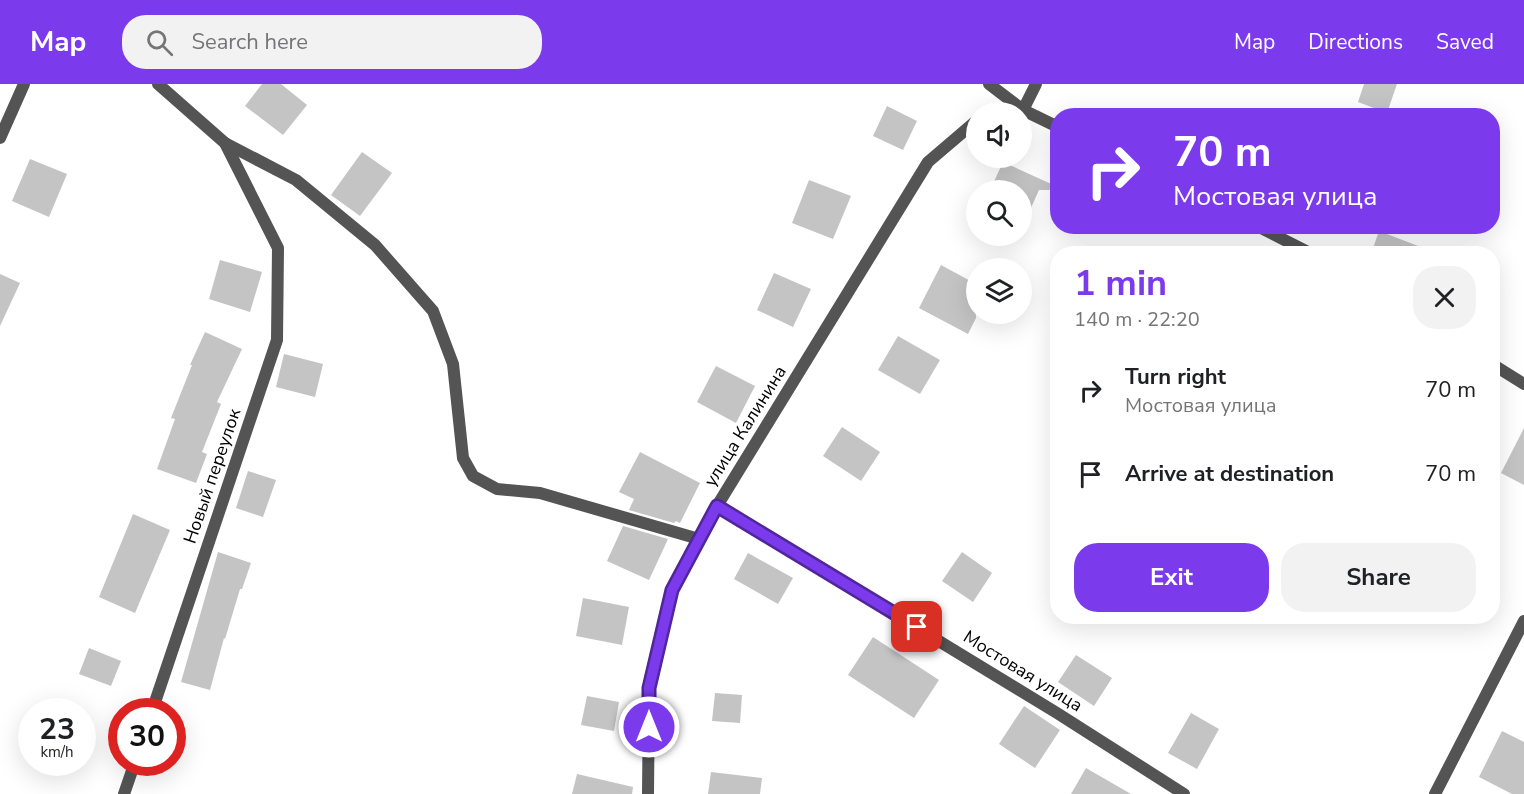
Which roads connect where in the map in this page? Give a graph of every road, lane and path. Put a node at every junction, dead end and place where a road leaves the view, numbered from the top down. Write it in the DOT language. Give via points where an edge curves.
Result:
graph roads {
  1 [pos="24,84"];
  2 [pos="158,84"];
  3 [pos="989,84"];
  4 [pos="1036,84"];
  5 [pos="1008,102"];
  6 [pos="1024,102"];
  7 [pos="1032,117"];
  8 [pos="1050,124"];
  9 [pos="966,130"];
  10 [pos="0,138"];
  11 [pos="225,143"];
  12 [pos="1273,234"];
  13 [pos="1296,246"];
  14 [pos="1500,369"];
  15 [pos="1524,384"];
  16 [pos="717,506"];
  17 [pos="699,539"];
  18 [pos="1524,621"];
  19 [pos="156,698"];
  20 [pos="130,776"];
  21 [pos="124,794"];
  22 [pos="648,794"];
  23 [pos="1184,794"];
  24 [pos="1435,794"];
  1 -- 10 [label="street"];
  2 -- 11 [label="street"];
  3 -- 5 [label="street"];
  4 -- 6 [label="street"];
  7 -- 8 [label="street"];
  9 -- 16 [label="street, улица Калинина" via="928,162"];
  11 -- 17 [label="street" via="296,180 375,245 433,310 453,364 463,458 473,476 498,489 540,493"];
  11 -- 19 [label="street, Новый переулок" via="278,248 277,340"];
  12 -- 13 [label="street"];
  14 -- 15 [label="street"];
  16 -- 17 [label="street, улица Калинина"];
  16 -- 23 [label="street, Мостовая улица"];
  17 -- 22 [label="street, улица Калинина" via="672,590 649,688"];
  18 -- 24 [label="street"];
  20 -- 21 [label="street"];
}
